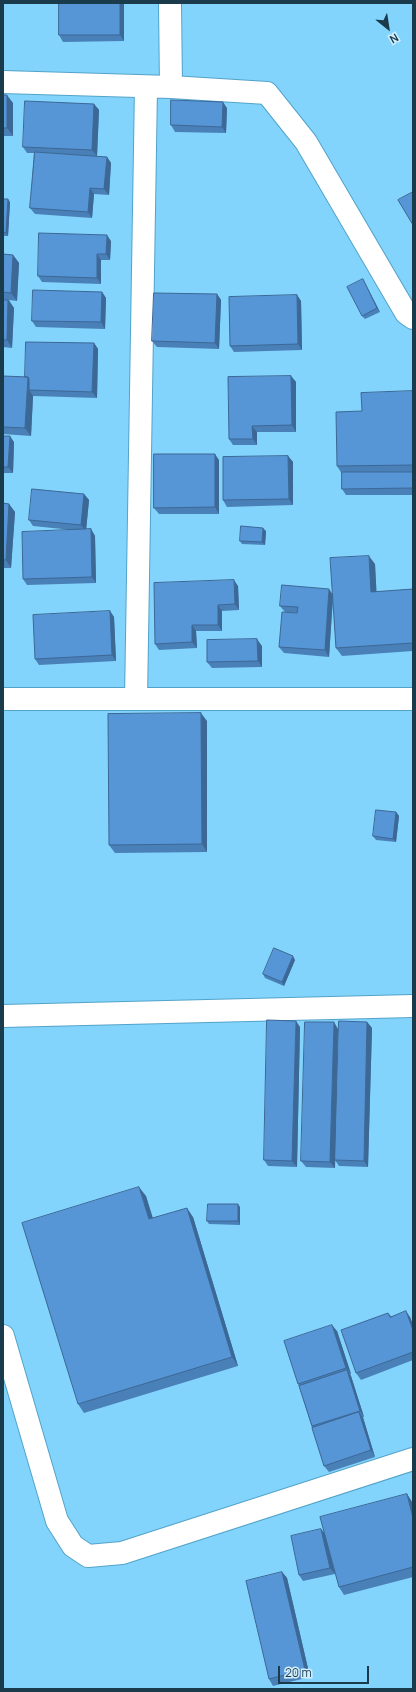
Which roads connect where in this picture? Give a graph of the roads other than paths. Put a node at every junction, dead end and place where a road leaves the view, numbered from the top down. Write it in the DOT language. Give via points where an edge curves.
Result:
graph roads {
  1 [pos="170,3"];
  2 [pos="3,82"];
  3 [pos="146,87"];
  4 [pos="170,88"];
  5 [pos="413,318"];
  6 [pos="3,699"];
  7 [pos="136,699"];
  8 [pos="413,699"];
  9 [pos="413,1006"];
  10 [pos="3,1016"];
  11 [pos="3,1336"];
  12 [pos="413,1458"];
  1 -- 4 [label="street"];
  2 -- 3 [label="street"];
  3 -- 4 [label="street"];
  3 -- 7 [label="street"];
  4 -- 5 [label="street" via="267,94 306,142 406,313"];
  6 -- 7 [label="street"];
  7 -- 8 [label="street"];
  9 -- 10 [label="street"];
  11 -- 12 [label="street" via="56,1521 73,1546 88,1556 122,1553"];
}
